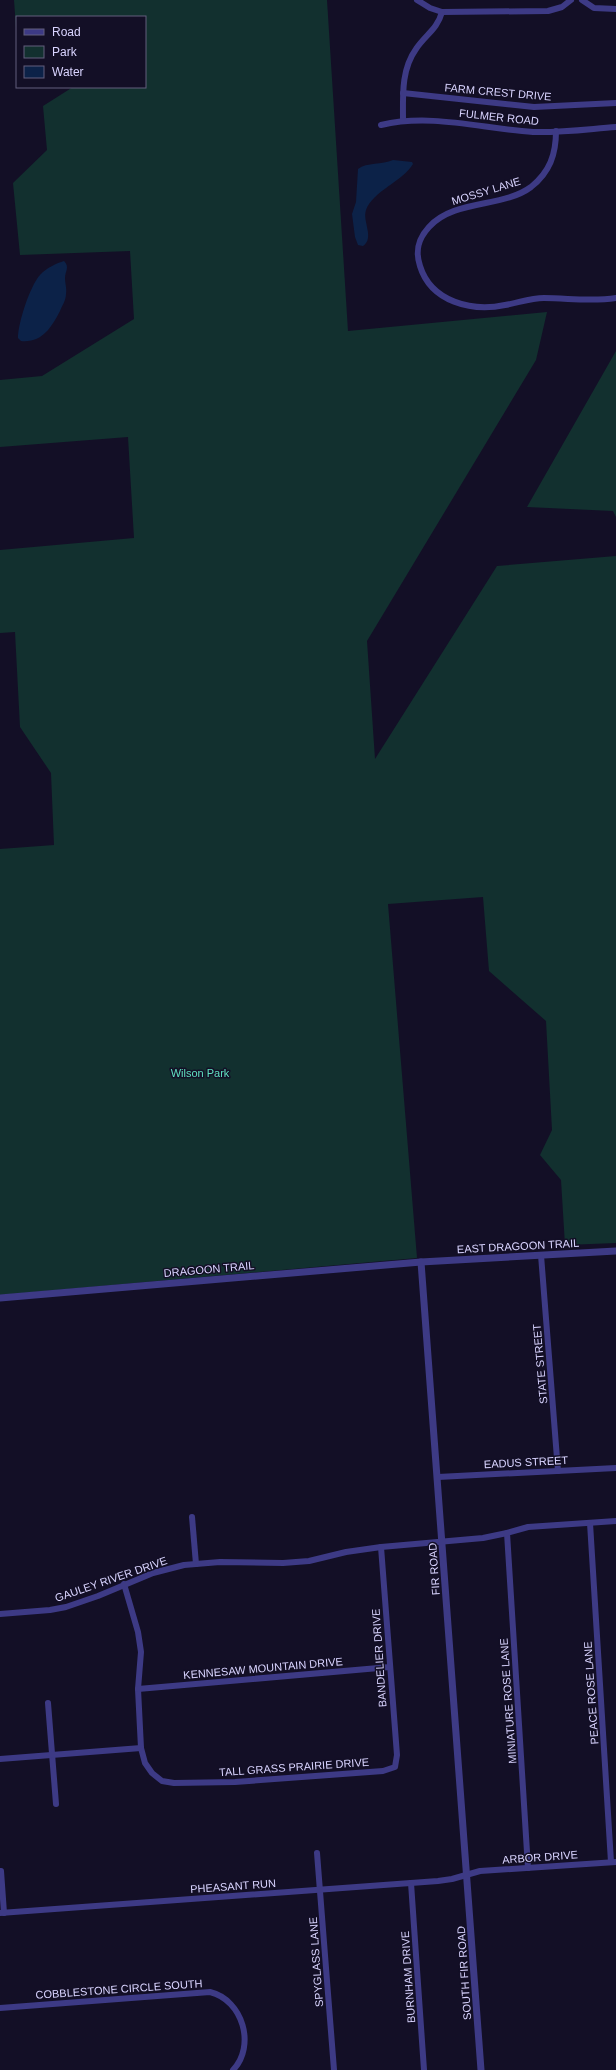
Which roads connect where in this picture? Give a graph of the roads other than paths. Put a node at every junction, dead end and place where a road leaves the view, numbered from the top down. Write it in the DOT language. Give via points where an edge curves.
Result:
graph roads {
  1 [pos="417,0"];
  2 [pos="571,0"];
  3 [pos="582,0"];
  4 [pos="616,9"];
  5 [pos="442,12"];
  6 [pos="403,93"];
  7 [pos="616,103"];
  8 [pos="404,121"];
  9 [pos="381,126"];
  10 [pos="616,127"];
  11 [pos="556,131"];
  12 [pos="616,298"];
  13 [pos="616,1251"];
  14 [pos="541,1256"];
  15 [pos="421,1262"];
  16 [pos="0,1298"];
  17 [pos="616,1468"];
  18 [pos="558,1471"];
  19 [pos="438,1477"];
  20 [pos="192,1517"];
  21 [pos="616,1521"];
  22 [pos="590,1523"];
  23 [pos="508,1533"];
  24 [pos="443,1541"];
  25 [pos="381,1547"];
  26 [pos="196,1564"];
  27 [pos="124,1584"];
  28 [pos="0,1614"];
  29 [pos="390,1667"];
  30 [pos="138,1689"];
  31 [pos="48,1702"];
  32 [pos="141,1748"];
  33 [pos="52,1755"];
  34 [pos="0,1759"];
  35 [pos="395,1767"];
  36 [pos="56,1804"];
  37 [pos="317,1853"];
  38 [pos="614,1862"];
  39 [pos="528,1868"];
  40 [pos="1,1871"];
  41 [pos="467,1875"];
  42 [pos="410,1883"];
  43 [pos="320,1890"];
  44 [pos="2,1913"];
  45 [pos="0,2008"];
  46 [pos="233,2070"];
  47 [pos="334,2070"];
  48 [pos="424,2070"];
  49 [pos="481,2070"];
  1 -- 5 [label="street"];
  2 -- 5 [label="street" via="562,7 548,11"];
  3 -- 4 [label="street" via="594,8"];
  5 -- 6 [label="street" via="439,23 408,62"];
  6 -- 7 [label="street, FARM CREST DRIVE" via="534,107"];
  6 -- 8 [label="street"];
  8 -- 9 [label="street, FULMER ROAD"];
  8 -- 11 [label="street, FULMER ROAD" via="436,121 526,131"];
  10 -- 11 [label="street, FULMER ROAD"];
  11 -- 12 [label="street, MOSSY LANE" via="553,159 548,169 531,187 519,194 448,214 429,226 419,240 417,250 421,270 437,291 448,299 470,306 504,305 544,298 581,301"];
  13 -- 14 [label="street, EAST DRAGOON TRAIL"];
  14 -- 15 [label="street, EAST DRAGOON TRAIL"];
  14 -- 18 [label="street, STATE STREET"];
  15 -- 16 [label="street, DRAGOON TRAIL"];
  15 -- 19 [label="street, FIR ROAD"];
  17 -- 18 [label="street, EADUS STREET"];
  18 -- 19 [label="street, EADUS STREET"];
  19 -- 24 [label="street, FIR ROAD"];
  20 -- 26 [label="street"];
  21 -- 22 [label="street, GAULEY RIVER DRIVE"];
  22 -- 23 [label="street, GAULEY RIVER DRIVE" via="528,1527"];
  22 -- 38 [label="street, PEACE ROSE LANE"];
  23 -- 24 [label="street, GAULEY RIVER DRIVE"];
  23 -- 39 [label="street, MINIATURE ROSE LANE"];
  24 -- 25 [label="street, GAULEY RIVER DRIVE"];
  24 -- 41 [label="street, FIR ROAD"];
  25 -- 26 [label="street, GAULEY RIVER DRIVE" via="310,1561"];
  25 -- 29 [label="street, BANDELIER DRIVE"];
  26 -- 27 [label="street, GAULEY RIVER DRIVE" via="153,1573"];
  27 -- 28 [label="street, GAULEY RIVER DRIVE" via="66,1607"];
  27 -- 30 [label="street, TALL GRASS PRAIRIE DRIVE" via="141,1652"];
  29 -- 30 [label="street, KENNESAW MOUNTAIN DRIVE"];
  29 -- 35 [label="street, BANDELIER DRIVE" via="397,1755"];
  30 -- 32 [label="street, TALL GRASS PRAIRIE DRIVE"];
  31 -- 33 [label="street"];
  32 -- 33 [label="street"];
  32 -- 35 [label="street, TALL GRASS PRAIRIE DRIVE" via="145,1763 152,1773 162,1781 174,1783 235,1782 383,1771"];
  33 -- 34 [label="street"];
  33 -- 36 [label="street"];
  37 -- 43 [label="street, SPYGLASS LANE"];
  38 -- 39 [label="street, ARBOR DRIVE"];
  39 -- 41 [label="street, ARBOR DRIVE" via="480,1871"];
  40 -- 44 [label="street"];
  41 -- 42 [label="street, PHEASANT RUN"];
  41 -- 49 [label="street, SOUTH FIR ROAD"];
  42 -- 43 [label="street, PHEASANT RUN"];
  42 -- 48 [label="street, BURNHAM DRIVE"];
  43 -- 44 [label="street, PHEASANT RUN"];
  43 -- 47 [label="street, SPYGLASS LANE"];
  45 -- 46 [label="street, COBBLESTONE CIRCLE SOUTH" via="210,1992 228,2000 238,2012 245,2041 244,2054"];
}
